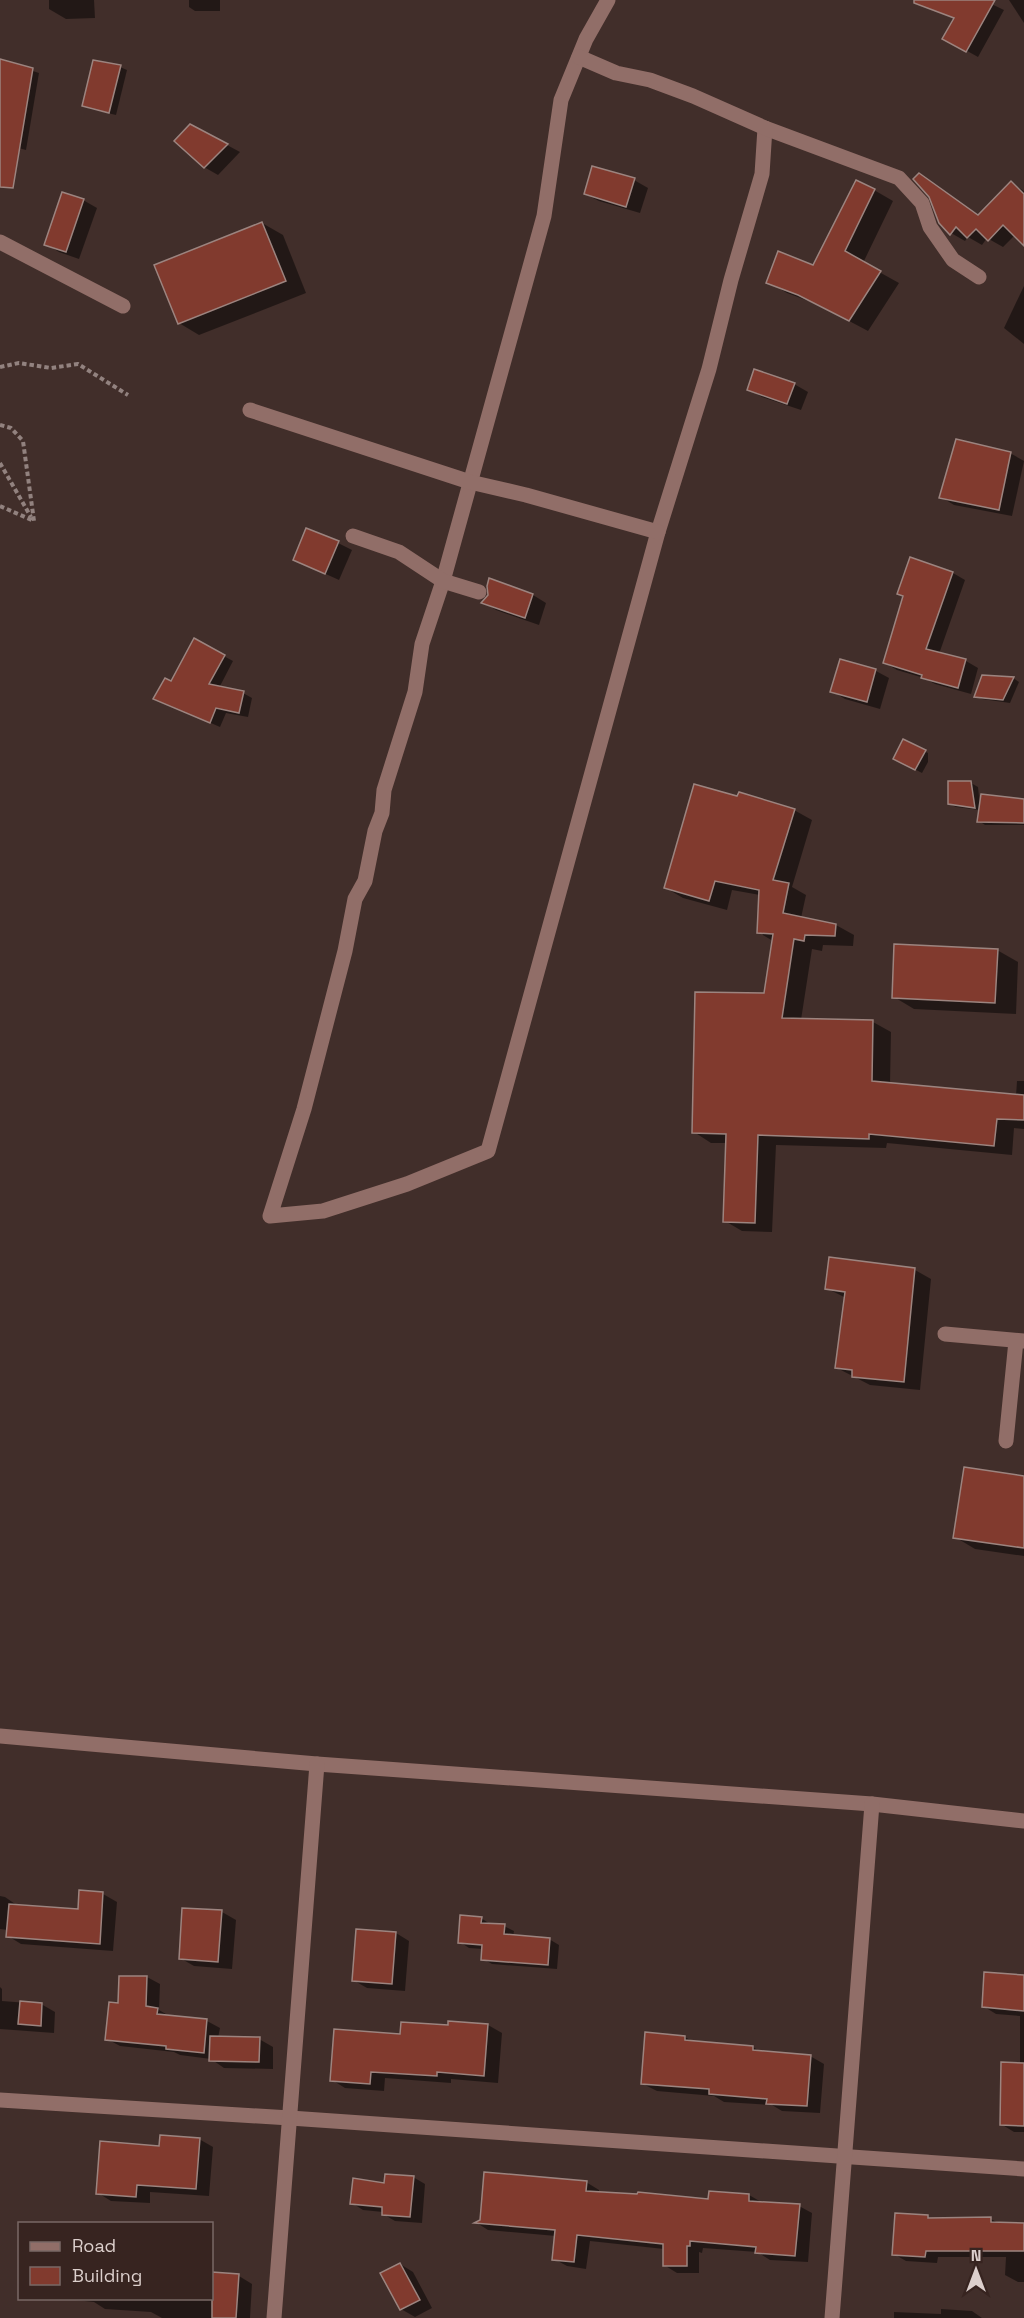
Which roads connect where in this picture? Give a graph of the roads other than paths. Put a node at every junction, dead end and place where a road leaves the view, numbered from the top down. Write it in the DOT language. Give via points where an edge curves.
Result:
graph roads {
  1 [pos="608,0"];
  2 [pos="579,57"];
  3 [pos="765,128"];
  4 [pos="0,242"];
  5 [pos="979,277"];
  6 [pos="123,306"];
  7 [pos="250,410"];
  8 [pos="470,482"];
  9 [pos="658,532"];
  10 [pos="353,536"];
  11 [pos="443,581"];
  12 [pos="479,592"];
  13 [pos="945,1334"];
  14 [pos="1020,1341"];
  15 [pos="1006,1441"];
  16 [pos="0,1736"];
  17 [pos="317,1764"];
  18 [pos="872,1804"];
  19 [pos="1024,1821"];
  20 [pos="0,2100"];
  21 [pos="290,2118"];
  22 [pos="844,2156"];
  23 [pos="1024,2169"];
  24 [pos="274,2318"];
  25 [pos="832,2318"];
  1 -- 2 [label="street"];
  2 -- 3 [label="street" via="616,73 650,80 693,96"];
  2 -- 8 [label="street" via="561,100 544,216"];
  3 -- 5 [label="street" via="899,178 922,203 930,227 953,260"];
  3 -- 9 [label="street" via="762,174 709,369"];
  4 -- 6 [label="street"];
  7 -- 8 [label="street"];
  8 -- 9 [label="street"];
  8 -- 11 [label="street"];
  9 -- 11 [label="street" via="488,1151 407,1184 323,1211 270,1216 304,1109 355,899 365,881 384,790 416,692 422,644"];
  10 -- 11 [label="street" via="399,552"];
  11 -- 12 [label="street"];
  13 -- 14 [label="street"];
  14 -- 15 [label="street"];
  16 -- 17 [label="street"];
  17 -- 18 [label="street"];
  17 -- 21 [label="street"];
  18 -- 19 [label="street"];
  18 -- 22 [label="street"];
  20 -- 21 [label="street"];
  21 -- 22 [label="street"];
  21 -- 24 [label="street"];
  22 -- 23 [label="street"];
  22 -- 25 [label="street"];
}
